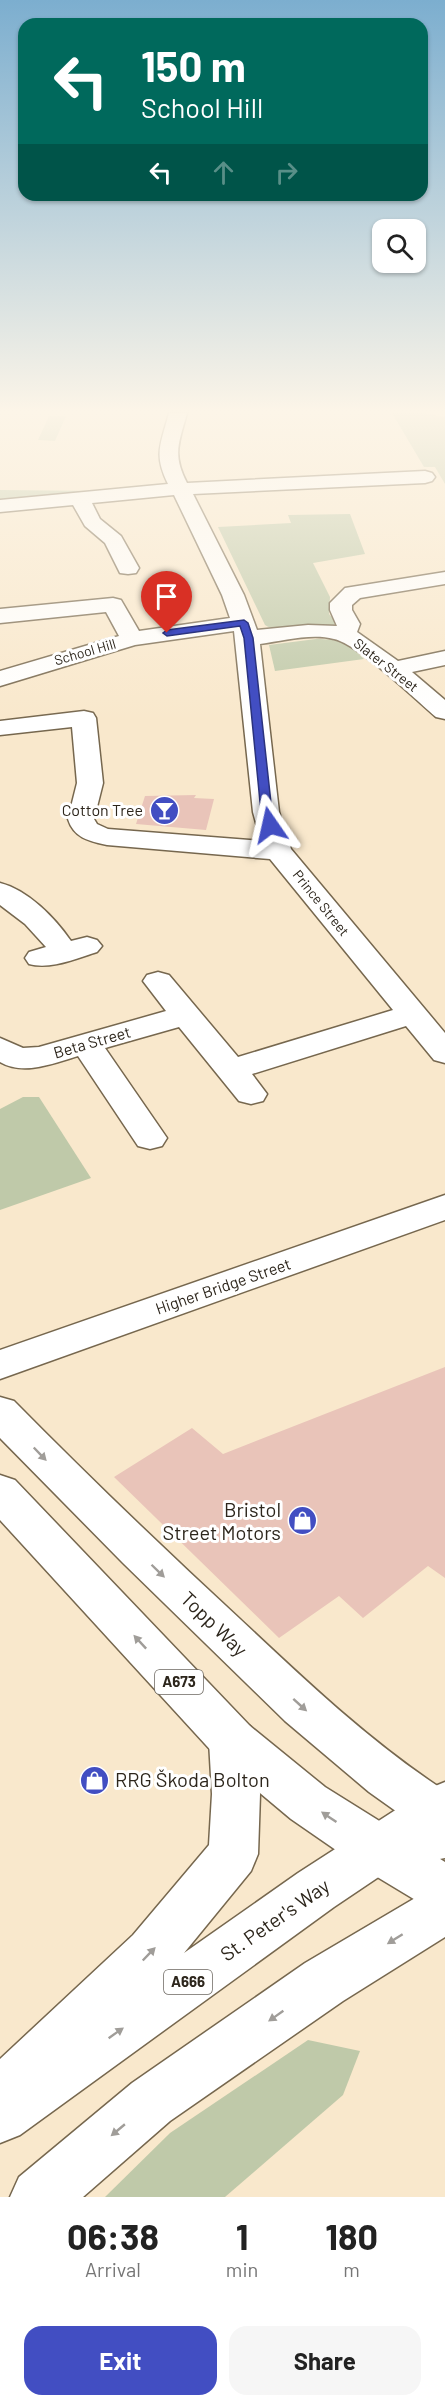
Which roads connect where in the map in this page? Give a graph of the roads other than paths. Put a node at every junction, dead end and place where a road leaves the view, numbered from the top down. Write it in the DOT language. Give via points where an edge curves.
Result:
graph roads {
  1 [pos="89,516"];
  2 [pos="193,516"];
  3 [pos="103,571"];
  4 [pos="445,578"];
  5 [pos="0,616"];
  6 [pos="246,630"];
  7 [pos="342,633"];
  8 [pos="132,639"];
  9 [pos="445,658"];
  10 [pos="392,669"];
  11 [pos="0,679"];
  12 [pos="445,712"];
  13 [pos="0,728"];
  14 [pos="278,851"];
  15 [pos="0,892"];
  16 [pos="64,952"];
  17 [pos="158,981"];
  18 [pos="412,1014"];
  19 [pos="185,1015"];
  20 [pos="86,1044"];
  21 [pos="0,1048"];
  22 [pos="445,1053"];
  23 [pos="231,1070"];
  24 [pos="251,1095"];
  25 [pos="150,1138"];
  26 [pos="445,1207"];
  27 [pos="0,1365"];
  28 [pos="0,1412"];
  29 [pos="0,1492"];
  30 [pos="233,1740"];
  31 [pos="442,1817"];
  32 [pos="377,1849"];
  33 [pos="445,1890"];
  34 [pos="445,1908"];
  35 [pos="0,2096"];
  36 [pos="0,2115"];
  37 [pos="39,2197"];
  1 -- 3 [label="main road" via="138,567"];
  2 -- 6 [label="main road, Prince Street" via="233,595"];
  4 -- 7 [label="main road" via="353,593 341,603 349,624"];
  5 -- 8 [label="main road" via="113,605"];
  6 -- 7 [label="main road, Slater Street"];
  6 -- 8 [label="main road, School Hill"];
  6 -- 14 [label="main road, Prince Street" via="266,812"];
  7 -- 10 [label="main road, Slater Street"];
  8 -- 11 [label="main road, School Hill"];
  9 -- 10 [label="main road"];
  10 -- 12 [label="main road, Slater Street"];
  13 -- 14 [label="main road" via="84,718 90,783 81,819 82,825 93,833"];
  14 -- 18 [label="main road, Prince Street"];
  15 -- 16 [label="main road" via="42,922"];
  17 -- 19 [label="main road"];
  18 -- 22 [label="main road, Prince Street"];
  18 -- 23 [label="main road"];
  19 -- 20 [label="main road, Beta Street"];
  19 -- 23 [label="main road"];
  20 -- 21 [label="main road, Beta Street" via="26,1059"];
  20 -- 25 [label="main road"];
  23 -- 24 [label="main road"];
  26 -- 27 [label="main road, Higher Bridge Street"];
  28 -- 31 [label="main road, Topp Way, one-way" via="116,1531 269,1676 342,1742"];
  30 -- 29 [label="main road, A673, one-way"];
  32 -- 30 [label="main road, A673, one-way" via="308,1803"];
  35 -- 30 [label="main road, one-way" via="151,1953 233,1854"];
  31 -- 32 [label="main road, A666"];
  32 -- 33 [label="main road, A673"];
  36 -- 32 [label="main road, St. Peter's Way / A666, one-way"];
  34 -- 37 [label="main road, one-way" via="324,1982 151,2102"];
}
